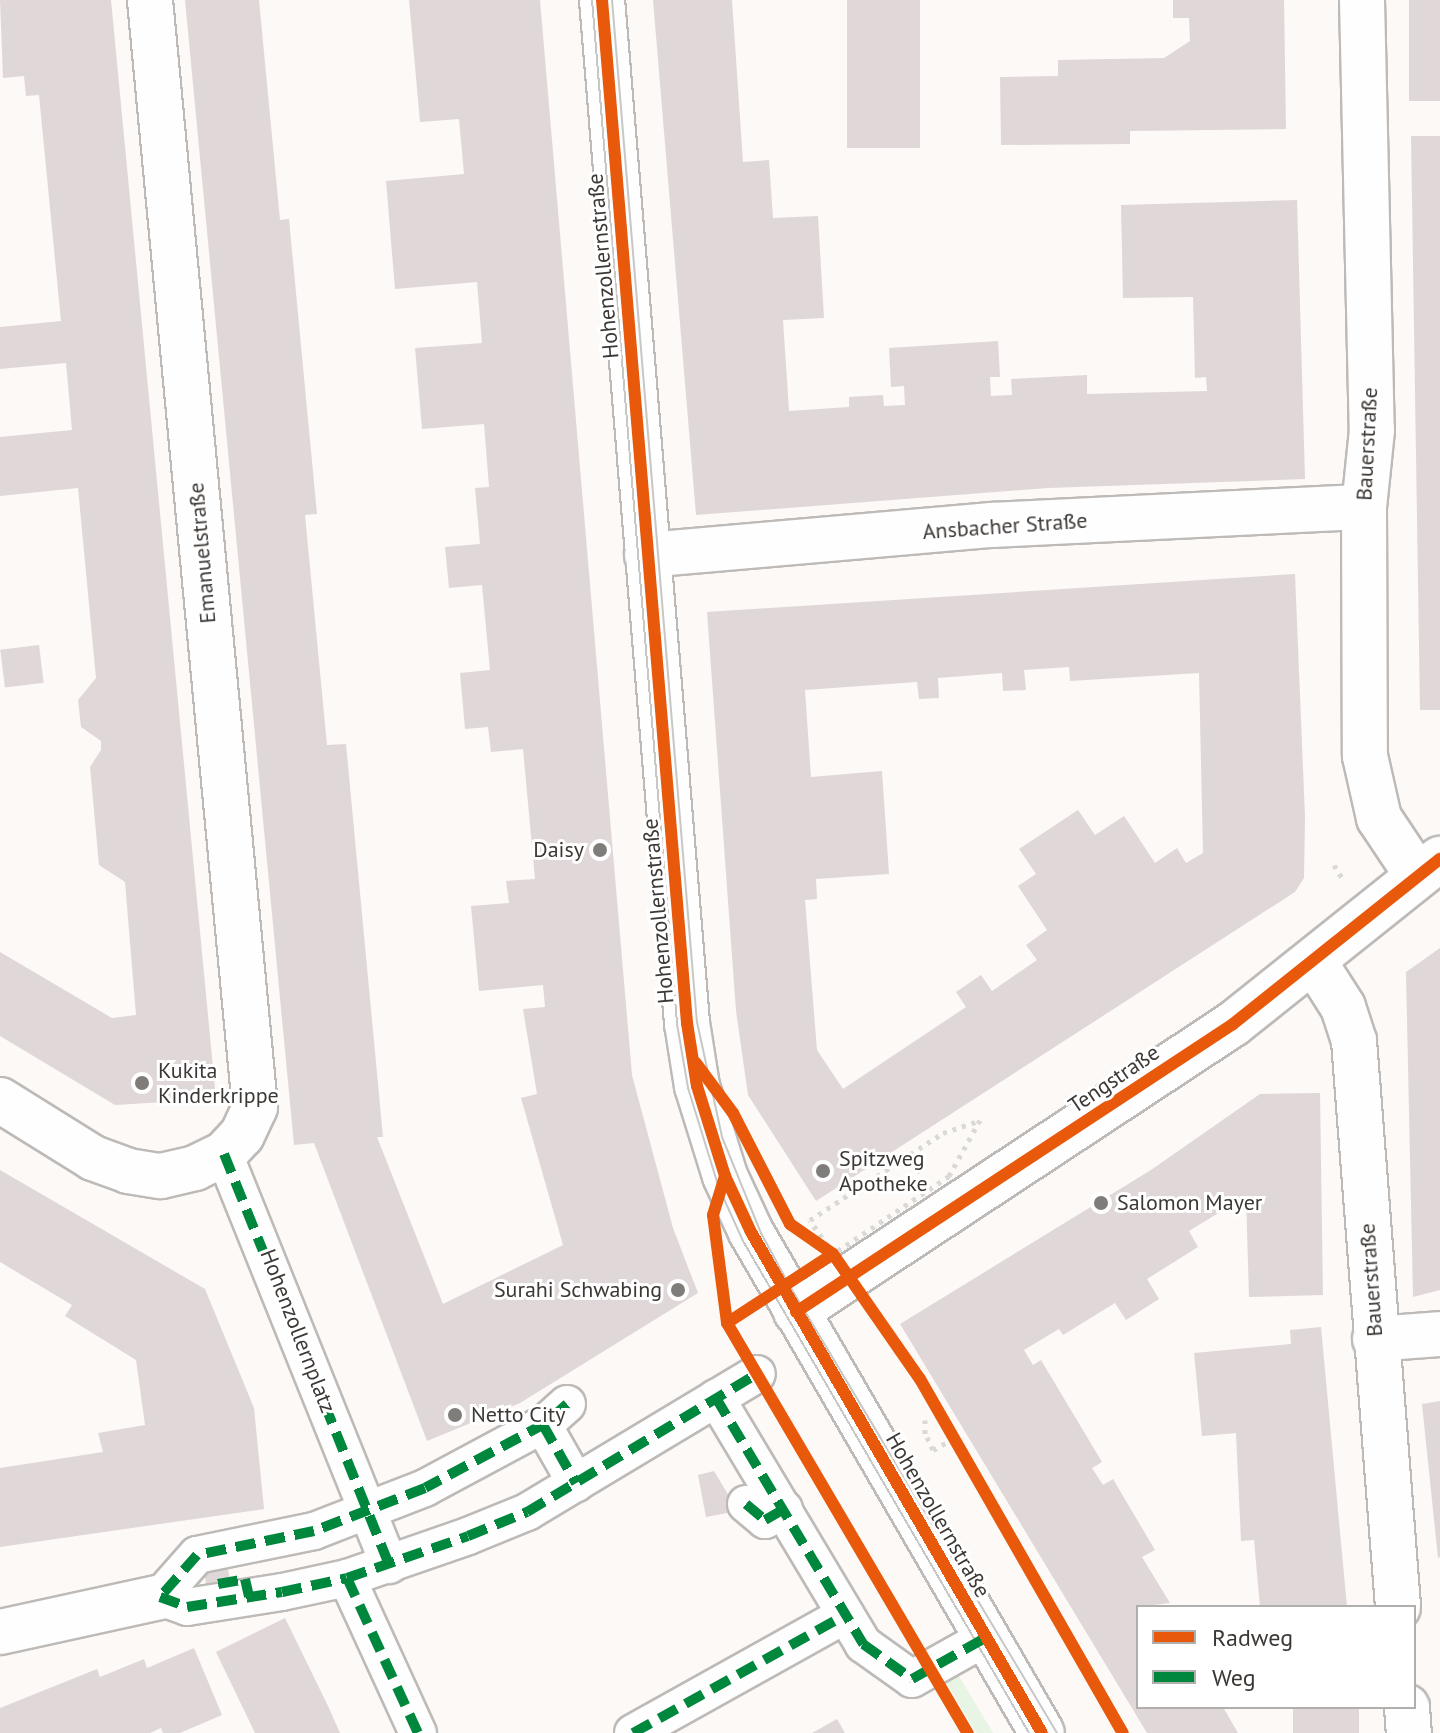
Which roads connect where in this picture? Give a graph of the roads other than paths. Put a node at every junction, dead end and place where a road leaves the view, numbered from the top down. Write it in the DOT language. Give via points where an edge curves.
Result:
graph roads {
  1 [pos="150,0"];
  2 [pos="602,0"];
  3 [pos="1362,0"];
  4 [pos="1364,507"];
  5 [pos="647,555"];
  6 [pos="1428,867"];
  7 [pos="1315,963"];
  8 [pos="0,1100"];
  9 [pos="224,1154"];
  10 [pos="796,1312"];
  11 [pos="1440,1334"];
  12 [pos="1375,1339"];
  13 [pos="757,1374"];
  14 [pos="716,1398"];
  15 [pos="576,1483"];
  16 [pos="369,1511"];
  17 [pos="389,1565"];
  18 [pos="347,1578"];
  19 [pos="160,1597"];
  20 [pos="1398,1605"];
  21 [pos="845,1615"];
  22 [pos="0,1632"];
  23 [pos="985,1638"];
  24 [pos="1407,1709"];
  25 [pos="418,1733"];
  26 [pos="633,1733"];
  27 [pos="1042,1733"];
  28 [pos="1409,1733"];
  1 -- 9 [label="street, Emanuelstraße" via="255,1107 242,1135"];
  2 -- 5 [label="street, Hohenzollernstraße"];
  3 -- 4 [label="street, Bauerstraße" via="1372,430"];
  4 -- 5 [label="street, Ansbacher Straße" via="993,525"];
  4 -- 6 [label="street, Bauerstraße" via="1365,756 1371,800"];
  5 -- 10 [label="street, Hohenzollernstraße" via="687,1023 697,1086 725,1176"];
  6 -- 7 [label="street, Tengstraße"];
  7 -- 10 [label="street, Tengstraße" via="1136,1090"];
  7 -- 12 [label="street, Bauerstraße" via="1343,1007 1354,1041"];
  8 -- 9 [label="street" via="93,1158 128,1171 161,1176"];
  9 -- 16 [label="street, Hohenzollernplatz"];
  10 -- 23 [label="street, Hohenzollernstraße"];
  11 -- 12 [label="street"];
  12 -- 20 [label="street, Bauerstraße"];
  13 -- 14 [label="street"];
  14 -- 15 [label="street"];
  14 -- 21 [label="street" via="761,1507"];
  15 -- 16 [label="street" via="557,1417 425,1488"];
  15 -- 17 [label="street" via="527,1512"];
  16 -- 17 [label="street, Hohenzollernplatz"];
  16 -- 19 [label="street" via="314,1531 197,1555"];
  17 -- 18 [label="street"];
  18 -- 19 [label="street" via="250,1591 187,1607"];
  18 -- 25 [label="street"];
  19 -- 22 [label="street"];
  21 -- 23 [label="street" via="863,1644 912,1679"];
  21 -- 26 [label="street"];
  23 -- 27 [label="street, Hohenzollernstraße"];
  24 -- 28 [label="street"];
}
